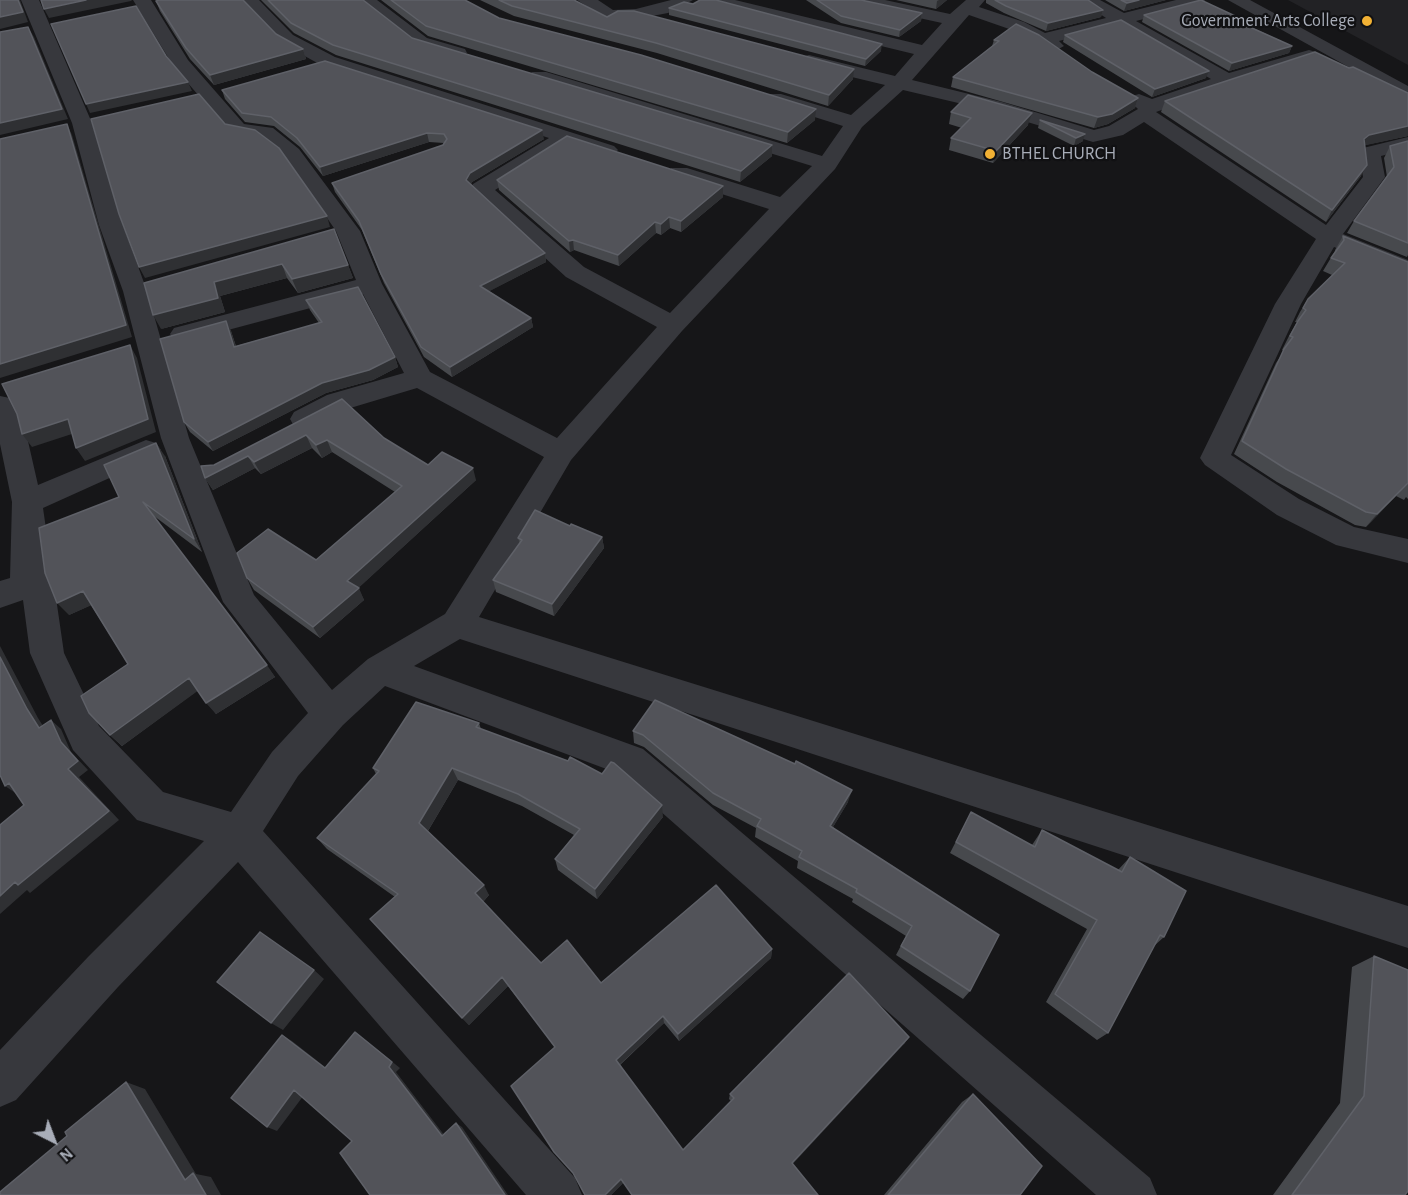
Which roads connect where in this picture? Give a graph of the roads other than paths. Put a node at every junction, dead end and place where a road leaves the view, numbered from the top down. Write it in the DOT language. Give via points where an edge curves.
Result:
graph roads {
  1 [pos="30,0"];
  2 [pos="249,0"];
  3 [pos="366,0"];
  4 [pos="586,0"];
  5 [pos="684,0"];
  6 [pos="714,0"];
  7 [pos="861,0"];
  8 [pos="1088,0"];
  9 [pos="1196,0"];
  10 [pos="1237,0"];
  11 [pos="151,3"];
  12 [pos="966,10"];
  13 [pos="122,12"];
  14 [pos="636,14"];
  15 [pos="1122,18"];
  16 [pos="679,26"];
  17 [pos="1044,39"];
  18 [pos="1328,50"];
  19 [pos="927,52"];
  20 [pos="787,55"];
  21 [pos="1071,57"];
  22 [pos="476,58"];
  23 [pos="328,61"];
  24 [pos="306,67"];
  25 [pos="521,71"];
  26 [pos="1227,80"];
  27 [pos="898,84"];
  28 [pos="230,89"];
  29 [pos="1123,91"];
  30 [pos="757,93"];
  31 [pos="1408,94"];
  32 [pos="208,95"];
  33 [pos="185,100"];
  34 [pos="1147,110"];
  35 [pos="855,123"];
  36 [pos="565,137"];
  37 [pos="1408,142"];
  38 [pos="631,158"];
  39 [pos="827,164"];
  40 [pos="664,168"];
  41 [pos="340,181"];
  42 [pos="318,188"];
  43 [pos="784,206"];
  44 [pos="1329,237"];
  45 [pos="1408,268"];
  46 [pos="370,284"];
  47 [pos="673,325"];
  48 [pos="136,346"];
  49 [pos="420,378"];
  50 [pos="4,393"];
  51 [pos="284,429"];
  52 [pos="175,438"];
  53 [pos="561,453"];
  54 [pos="210,468"];
  55 [pos="27,502"];
  56 [pos="1406,545"];
  57 [pos="0,595"];
  58 [pos="457,624"];
  59 [pos="380,669"];
  60 [pos="330,714"];
  61 [pos="239,833"];
  62 [pos="1408,927"];
  63 [pos="0,1084"];
  64 [pos="558,1195"];
  65 [pos="1133,1195"];
  1 -- 48 [label="street" via="81,123 111,225 146,287"];
  2 -- 23 [label="street" via="286,39"];
  3 -- 22 [label="street" via="420,42"];
  4 -- 14 [label="street" via="609,15"];
  5 -- 14 [label="street" via="669,8"];
  6 -- 19 [label="street"];
  7 -- 12 [label="street"];
  8 -- 15 [label="street"];
  9 -- 15 [label="street"];
  10 -- 18 [label="street"];
  11 -- 13 [label="street"];
  11 -- 32 [label="street" via="182,63"];
  12 -- 17 [label="street" via="1018,26"];
  12 -- 19 [label="street"];
  14 -- 16 [label="street"];
  15 -- 17 [label="street"];
  15 -- 26 [label="street"];
  17 -- 21 [label="street"];
  18 -- 26 [label="street"];
  18 -- 31 [label="street"];
  19 -- 27 [label="street"];
  20 -- 27 [label="street"];
  23 -- 24 [label="street"];
  23 -- 36 [label="street"];
  25 -- 39 [label="street"];
  26 -- 34 [label="street"];
  27 -- 34 [label="street" via="995,106 1093,136 1116,131"];
  27 -- 35 [label="street"];
  28 -- 32 [label="street"];
  29 -- 34 [label="street"];
  30 -- 35 [label="street"];
  32 -- 33 [label="street"];
  32 -- 42 [label="street" via="238,129 266,132 292,153"];
  34 -- 44 [label="street"];
  35 -- 39 [label="street"];
  36 -- 38 [label="street"];
  36 -- 47 [label="street" via="481,189 575,272"];
  37 -- 44 [label="street" via="1370,152 1374,177"];
  39 -- 43 [label="street"];
  40 -- 43 [label="street"];
  41 -- 42 [label="street"];
  42 -- 46 [label="street" via="337,234"];
  43 -- 47 [label="street"];
  44 -- 45 [label="street"];
  44 -- 56 [label="street" via="1288,304 1215,458 1288,507 1347,537"];
  46 -- 48 [label="street"];
  46 -- 49 [label="street"];
  47 -- 53 [label="street"];
  48 -- 52 [label="street"];
  49 -- 51 [label="street" via="337,402"];
  49 -- 53 [label="street"];
  50 -- 55 [label="street"];
  52 -- 54 [label="street"];
  52 -- 55 [label="street"];
  52 -- 60 [label="street" via="240,602"];
  53 -- 58 [label="street"];
  55 -- 57 [label="street" via="26,585"];
  55 -- 61 [label="street" via="47,653 86,738 151,807"];
  58 -- 59 [label="street"];
  58 -- 62 [label="street"];
  59 -- 60 [label="street"];
  59 -- 65 [label="street" via="630,761"];
  60 -- 61 [label="street" via="285,764"];
  61 -- 63 [label="street"];
  61 -- 64 [label="street"];
}
